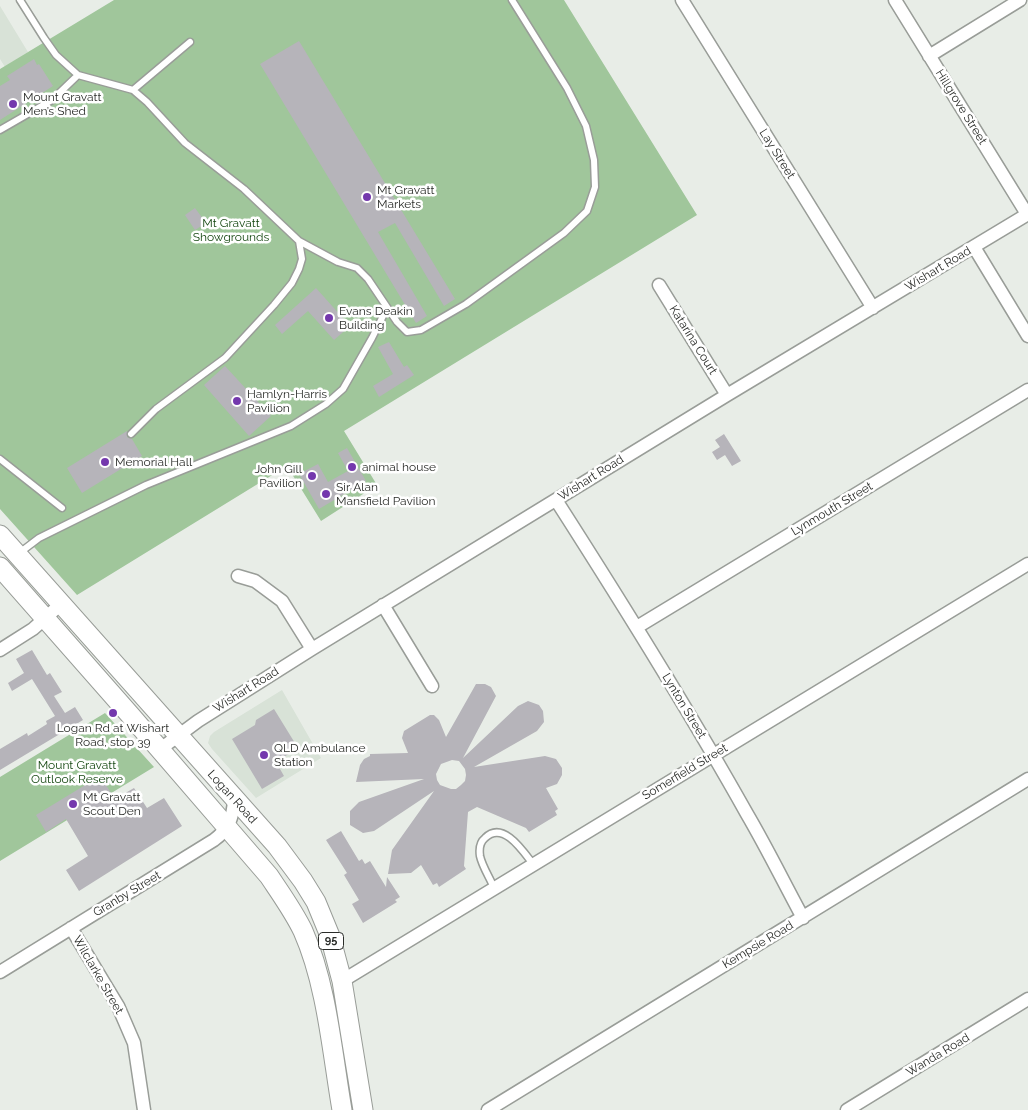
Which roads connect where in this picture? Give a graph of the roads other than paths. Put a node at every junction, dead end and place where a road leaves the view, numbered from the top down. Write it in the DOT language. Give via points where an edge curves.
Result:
graph roads {
  1 [pos="20,0"];
  2 [pos="512,0"];
  3 [pos="682,0"];
  4 [pos="895,0"];
  5 [pos="1020,0"];
  6 [pos="190,42"];
  7 [pos="929,56"];
  8 [pos="78,75"];
  9 [pos="133,90"];
  10 [pos="0,130"];
  11 [pos="1027,214"];
  12 [pos="299,241"];
  13 [pos="974,247"];
  14 [pos="659,285"];
  15 [pos="387,308"];
  16 [pos="873,308"];
  17 [pos="1028,336"];
  18 [pos="1028,390"];
  19 [pos="727,395"];
  20 [pos="131,434"];
  21 [pos="0,459"];
  22 [pos="556,500"];
  23 [pos="62,508"];
  24 [pos="0,535"];
  25 [pos="17,555"];
  26 [pos="1028,564"];
  27 [pos="0,567"];
  28 [pos="238,576"];
  29 [pos="61,604"];
  30 [pos="384,605"];
  31 [pos="45,619"];
  32 [pos="637,628"];
  33 [pos="312,649"];
  34 [pos="0,650"];
  35 [pos="432,686"];
  36 [pos="177,736"];
  37 [pos="159,750"];
  38 [pos="713,755"];
  39 [pos="1027,783"];
  40 [pos="234,800"];
  41 [pos="226,829"];
  42 [pos="533,864"];
  43 [pos="494,888"];
  44 [pos="802,918"];
  45 [pos="71,928"];
  46 [pos="0,972"];
  47 [pos="342,981"];
  48 [pos="1028,999"];
  49 [pos="144,1110"];
  50 [pos="342,1110"];
  51 [pos="363,1110"];
  52 [pos="488,1110"];
  53 [pos="847,1110"];
  1 -- 8 [label="lane" via="56,55"];
  2 -- 15 [label="lane" via="568,88 586,126 594,160 595,187 586,210 564,233 511,273 421,330 407,332"];
  3 -- 16 [label="street, Lay Street"];
  4 -- 7 [label="street, Hillgrove Street"];
  5 -- 7 [label="street"];
  6 -- 9 [label="lane"];
  7 -- 11 [label="street, Hillgrove Street"];
  8 -- 9 [label="lane"];
  8 -- 10 [label="lane" via="52,100"];
  9 -- 12 [label="lane" via="185,143 244,190"];
  11 -- 13 [label="street, Wishart Road"];
  12 -- 15 [label="lane" via="338,262 357,268"];
  12 -- 20 [label="lane" via="302,259 299,269 274,305 225,358 156,409"];
  13 -- 16 [label="street, Wishart Road"];
  13 -- 17 [label="street"];
  14 -- 19 [label="street, Katarina Court"];
  15 -- 25 [label="lane" via="342,389 326,404 291,426 146,485 39,538"];
  16 -- 19 [label="street, Wishart Road"];
  18 -- 32 [label="street, Lynmouth Street"];
  19 -- 22 [label="street, Wishart Road"];
  21 -- 23 [label="lane"];
  22 -- 30 [label="street, Wishart Road"];
  22 -- 32 [label="street, Lynton Street"];
  24 -- 25 [label="main road, Logan Road / 95"];
  25 -- 29 [label="main road, Logan Road / 95"];
  26 -- 38 [label="street, Somerfield Street"];
  27 -- 31 [label="main road, Logan Road / 95"];
  28 -- 33 [label="street" via="255,581 282,600"];
  29 -- 31 [label="street"];
  29 -- 36 [label="main road, Logan Road / 95"];
  30 -- 33 [label="street, Wishart Road"];
  30 -- 35 [label="street"];
  31 -- 34 [label="street"];
  31 -- 37 [label="main road, Logan Road / 95"];
  32 -- 38 [label="street, Lynton Street"];
  33 -- 36 [label="street, Wishart Road"];
  36 -- 37 [label="street, Wishart Road"];
  36 -- 40 [label="main road, Logan Road / 95"];
  37 -- 41 [label="main road, Logan Road / 95"];
  38 -- 42 [label="street, Somerfield Street"];
  38 -- 44 [label="street, Lynton Street"];
  39 -- 44 [label="street, Kempsie Road"];
  40 -- 41 [label="street" via="233,814"];
  40 -- 47 [label="main road, Logan Road / 95" via="277,846 316,902 330,936"];
  41 -- 45 [label="street, Granby Street" via="214,840"];
  41 -- 50 [label="main road, Logan Road / 95" via="269,876 302,931 318,973"];
  42 -- 43 [label="street, Somerfield Street"];
  42 -- 43 [label="lane" via="509,837 499,832 490,834 479,846 480,858"];
  43 -- 47 [label="street, Somerfield Street"];
  44 -- 52 [label="street, Kempsie Road"];
  45 -- 46 [label="street, Granby Street"];
  45 -- 49 [label="street, Wilclarke Street" via="118,1006 134,1043"];
  47 -- 51 [label="main road, Logan Road / 95"];
  48 -- 53 [label="street, Wanda Road"];
}
